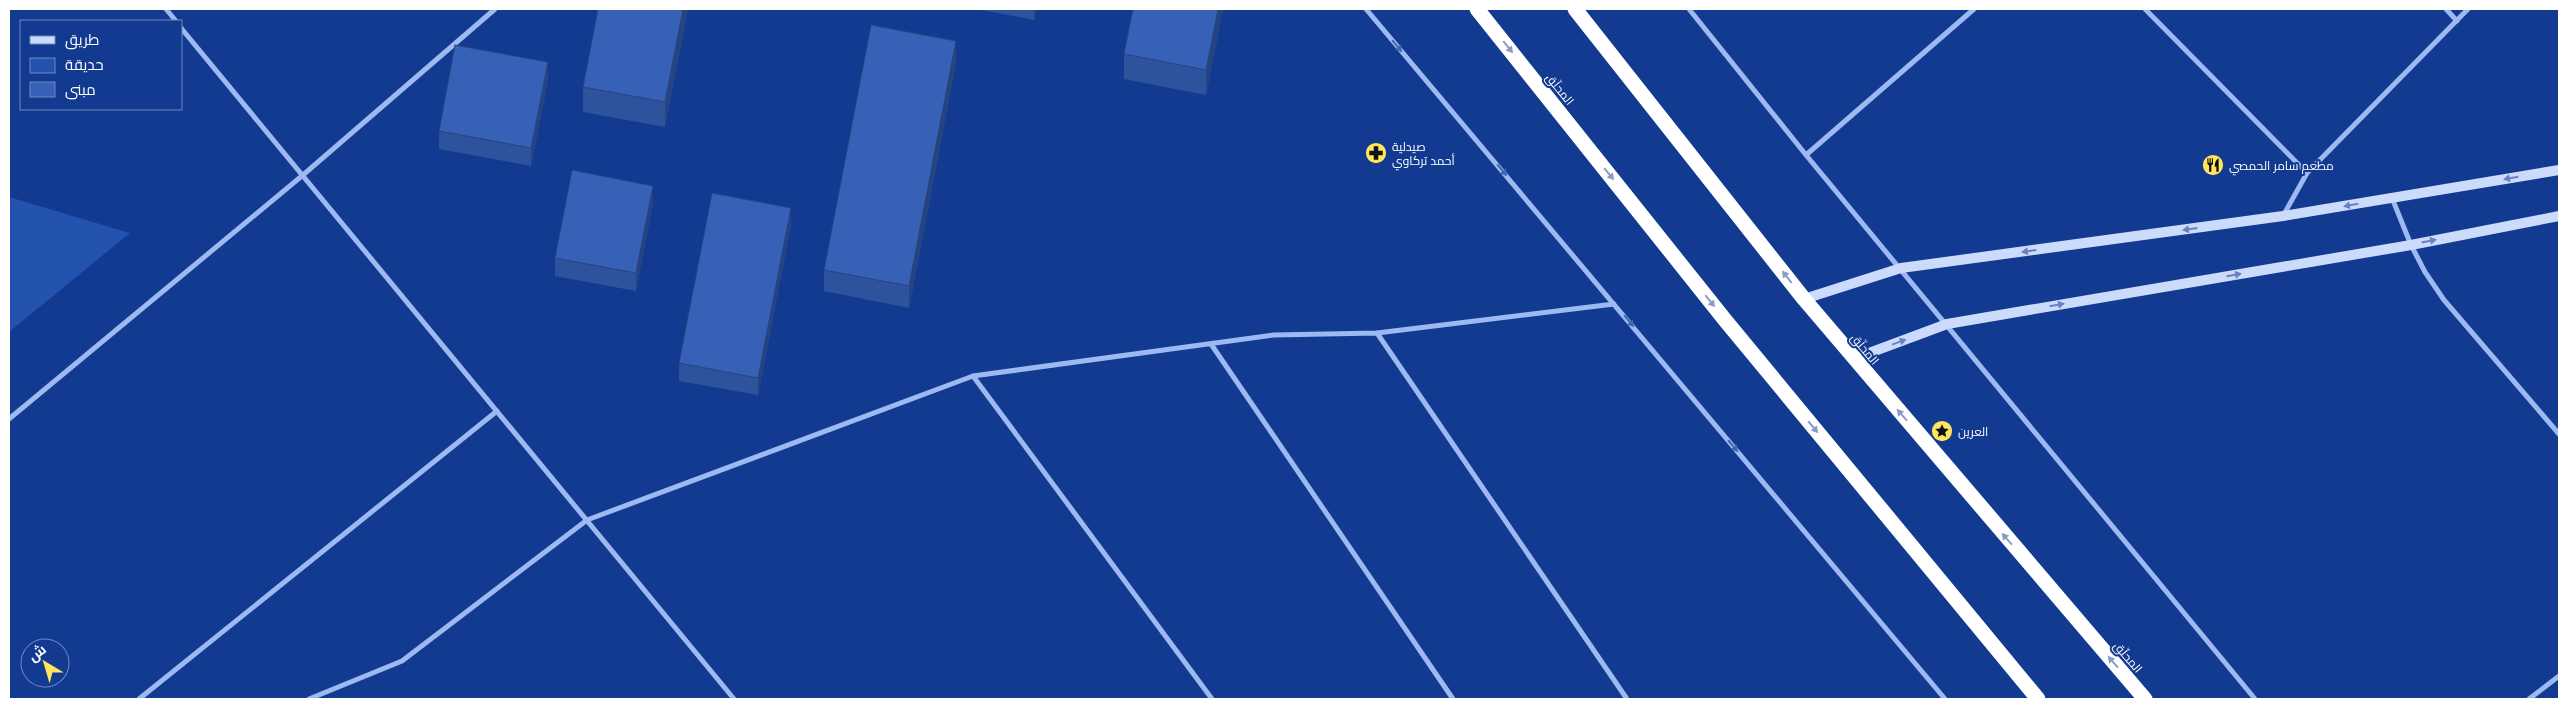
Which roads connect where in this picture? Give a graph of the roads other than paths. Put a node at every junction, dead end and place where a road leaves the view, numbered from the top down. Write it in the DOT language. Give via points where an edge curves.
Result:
graph roads {
  1 [pos="166,9"];
  2 [pos="495,9"];
  3 [pos="1366,9"];
  4 [pos="1477,9"];
  5 [pos="1575,9"];
  6 [pos="1689,9"];
  7 [pos="1974,9"];
  8 [pos="2145,9"];
  9 [pos="2446,9"];
  10 [pos="2468,9"];
  11 [pos="175,20"];
  12 [pos="2457,21"];
  13 [pos="182,29"];
  14 [pos="1806,155"];
  15 [pos="2559,170"];
  16 [pos="2307,173"];
  17 [pos="303,175"];
  18 [pos="2392,198"];
  19 [pos="2283,216"];
  20 [pos="2559,216"];
  21 [pos="2411,245"];
  22 [pos="1901,268"];
  23 [pos="1804,299"];
  24 [pos="1614,304"];
  25 [pos="1947,324"];
  26 [pos="1378,333"];
  27 [pos="1211,344"];
  28 [pos="1853,359"];
  29 [pos="973,376"];
  30 [pos="497,411"];
  31 [pos="9,419"];
  32 [pos="2559,434"];
  33 [pos="587,520"];
  34 [pos="2559,676"];
  35 [pos="139,699"];
  36 [pos="309,699"];
  37 [pos="734,699"];
  38 [pos="1212,699"];
  39 [pos="1453,699"];
  40 [pos="1627,699"];
  41 [pos="1945,699"];
  42 [pos="2038,699"];
  43 [pos="2145,699"];
  44 [pos="2255,699"];
  45 [pos="2530,699"];
  1 -- 11 [label="street"];
  2 -- 17 [label="street"];
  3 -- 24 [label="street, one-way"];
  4 -- 42 [label="highway, المحلّق, one-way" via="1725,320"];
  23 -- 5 [label="highway, المحلّق, one-way"];
  6 -- 14 [label="street"];
  7 -- 14 [label="street"];
  8 -- 16 [label="street"];
  9 -- 12 [label="street"];
  10 -- 12 [label="street"];
  12 -- 16 [label="street"];
  13 -- 17 [label="street"];
  14 -- 22 [label="street"];
  15 -- 18 [label="main road, one-way"];
  16 -- 19 [label="street"];
  17 -- 30 [label="street"];
  17 -- 31 [label="street"];
  18 -- 19 [label="main road, one-way"];
  18 -- 21 [label="street"];
  19 -- 22 [label="main road, one-way"];
  21 -- 20 [label="main road, one-way"];
  25 -- 21 [label="main road, one-way"];
  21 -- 32 [label="street" via="2444,300"];
  22 -- 23 [label="main road"];
  22 -- 25 [label="street"];
  23 -- 28 [label="highway, المحلّق"];
  24 -- 26 [label="street"];
  24 -- 41 [label="street, one-way"];
  28 -- 25 [label="main road, one-way"];
  25 -- 44 [label="street"];
  26 -- 27 [label="street" via="1274,335"];
  26 -- 40 [label="street"];
  27 -- 29 [label="street"];
  27 -- 39 [label="street"];
  43 -- 28 [label="highway, المحلّق, one-way"];
  29 -- 33 [label="street"];
  29 -- 38 [label="street"];
  30 -- 33 [label="street"];
  30 -- 35 [label="street"];
  33 -- 36 [label="street" via="402,661"];
  33 -- 37 [label="street"];
  34 -- 45 [label="street"];
}
